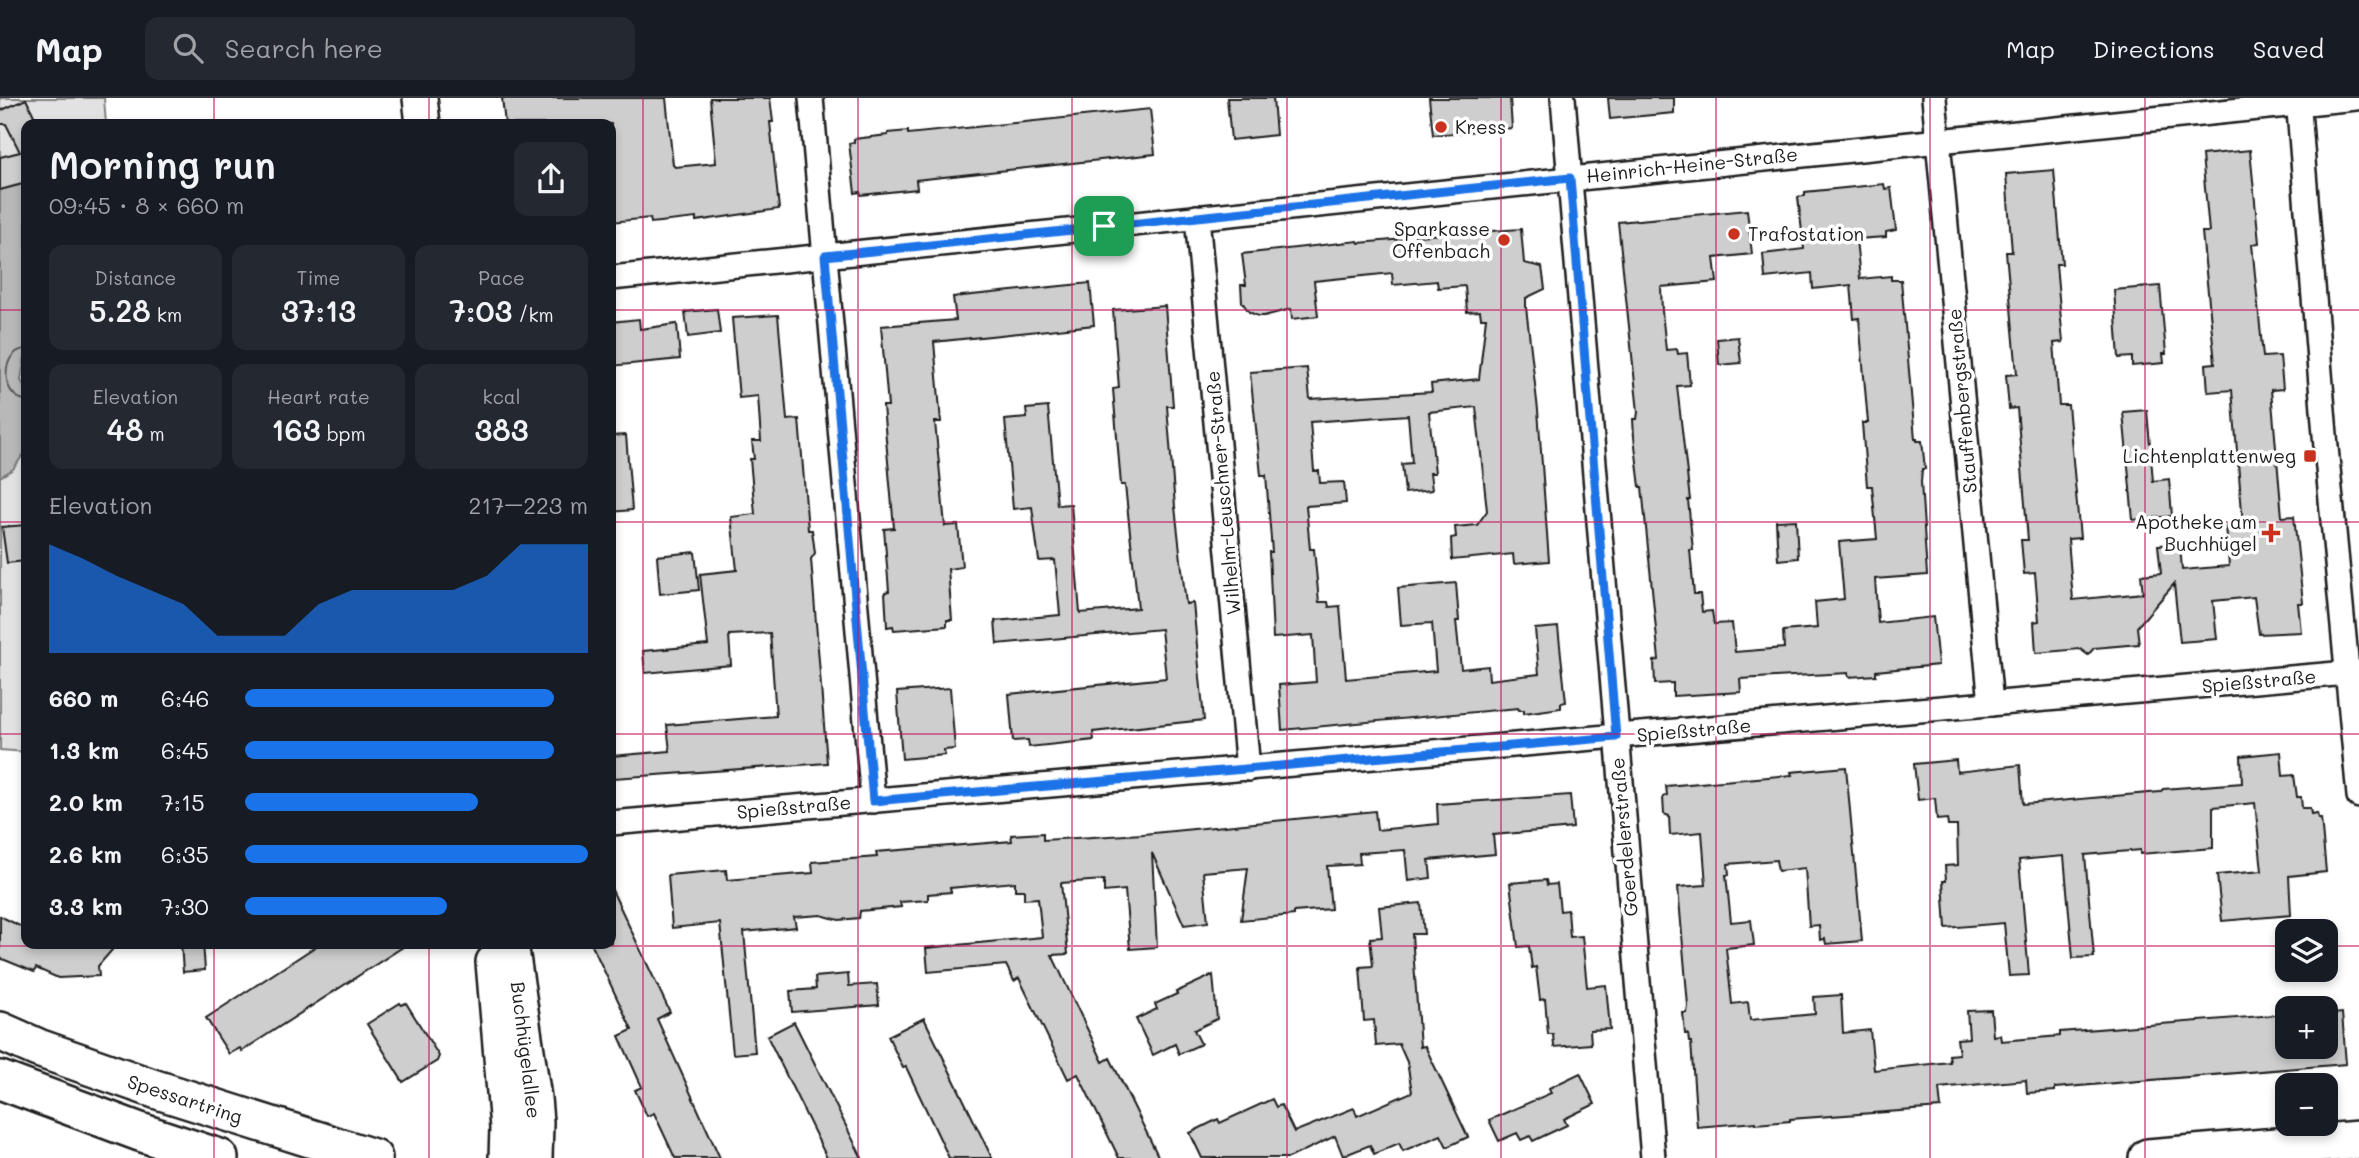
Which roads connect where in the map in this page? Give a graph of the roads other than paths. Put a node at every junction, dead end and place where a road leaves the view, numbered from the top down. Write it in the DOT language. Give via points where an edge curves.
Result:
graph roads {
  1 [pos="420,98"];
  2 [pos="811,98"];
  3 [pos="1563,98"];
  4 [pos="1934,98"];
  5 [pos="2356,98"];
  6 [pos="2298,101"];
  7 [pos="422,119"];
  8 [pos="1938,140"];
  9 [pos="1570,178"];
  10 [pos="1197,217"];
  11 [pos="825,256"];
  12 [pos="616,277"];
  13 [pos="2353,672"];
  14 [pos="1991,704"];
  15 [pos="1616,737"];
  16 [pos="1248,769"];
  17 [pos="2359,796"];
  18 [pos="873,801"];
  19 [pos="616,823"];
  20 [pos="492,949"];
  21 [pos="512,949"];
  22 [pos="0,1031"];
  23 [pos="0,1080"];
  24 [pos="2359,1140"];
  25 [pos="219,1158"];
  26 [pos="373,1158"];
  27 [pos="506,1158"];
  28 [pos="535,1158"];
  29 [pos="1653,1158"];
  30 [pos="2148,1158"];
  1 -- 7 [label="street"];
  2 -- 11 [label="street"];
  3 -- 9 [label="street, Goerdelerstraße"];
  4 -- 8 [label="street, Stauffenbergstraße"];
  5 -- 6 [label="street, Heinrich-Heine-Straße"];
  6 -- 8 [label="street, Heinrich-Heine-Straße"];
  6 -- 13 [label="street"];
  8 -- 9 [label="street, Heinrich-Heine-Straße"];
  8 -- 14 [label="street, Stauffenbergstraße"];
  9 -- 10 [label="street, Heinrich-Heine-Straße"];
  9 -- 15 [label="street, Goerdelerstraße"];
  10 -- 11 [label="street, Heinrich-Heine-Straße"];
  10 -- 16 [label="street, Wilhelm-Leuschner-Straße"];
  11 -- 12 [label="street, Heinrich-Heine-Straße"];
  11 -- 18 [label="street"];
  13 -- 14 [label="street, Spießstraße"];
  13 -- 17 [label="street"];
  14 -- 15 [label="street, Spießstraße"];
  15 -- 16 [label="street, Spießstraße"];
  15 -- 29 [label="street, Goerdelerstraße"];
  16 -- 18 [label="street, Spießstraße"];
  18 -- 19 [label="street, Spießstraße"];
  20 -- 27 [label="street, Buchhügelallee"];
  21 -- 28 [label="street, Buchhügelallee" via="534,1098"];
  22 -- 26 [label="main road, Spessartring" via="155,1089"];
  23 -- 25 [label="main road"];
  24 -- 30 [label="main road"];
}
